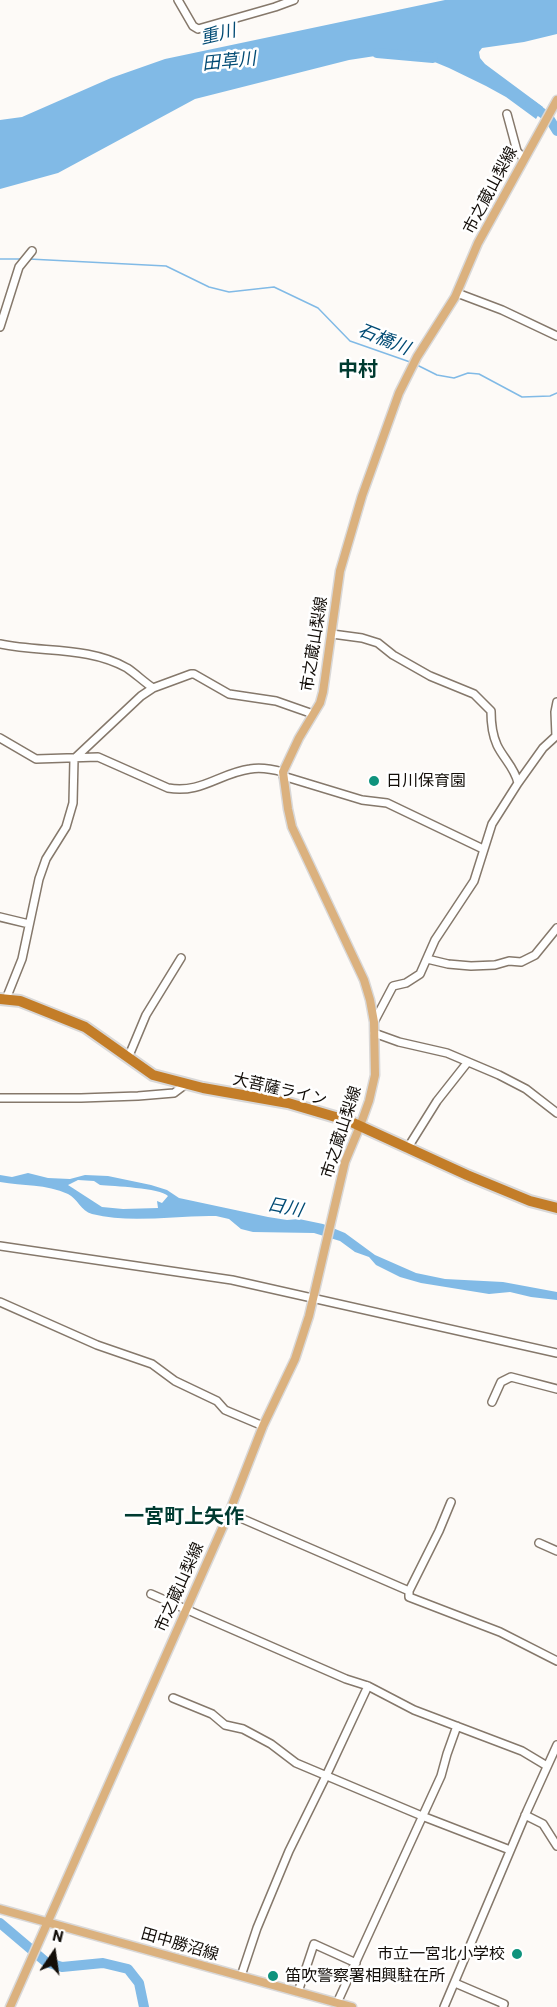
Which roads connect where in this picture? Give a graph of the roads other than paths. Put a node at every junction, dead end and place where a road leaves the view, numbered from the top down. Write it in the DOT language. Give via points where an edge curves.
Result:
graph roads {
  1 [pos="178,0"];
  2 [pos="294,0"];
  3 [pos="557,100"];
  4 [pos="507,114"];
  5 [pos="524,159"];
  6 [pos="32,251"];
  7 [pos="457,293"];
  8 [pos="0,327"];
  9 [pos="557,336"];
  10 [pos="332,634"];
  11 [pos="0,644"];
  12 [pos="153,688"];
  13 [pos="557,702"];
  14 [pos="314,714"];
  15 [pos="0,738"];
  16 [pos="75,759"];
  17 [pos="283,774"];
  18 [pos="518,783"];
  19 [pos="483,849"];
  20 [pos="0,917"];
  21 [pos="29,924"];
  22 [pos="557,928"];
  23 [pos="181,958"];
  24 [pos="427,959"];
  25 [pos="3,999"];
  26 [pos="374,1022"];
  27 [pos="374,1033"];
  28 [pos="128,1058"];
  29 [pos="467,1063"];
  30 [pos="186,1084"];
  31 [pos="0,1098"];
  32 [pos="557,1113"];
  33 [pos="360,1126"];
  34 [pos="407,1149"];
  35 [pos="557,1208"];
  36 [pos="0,1246"];
  37 [pos="312,1298"];
  38 [pos="0,1302"];
  39 [pos="557,1353"];
  40 [pos="557,1379"];
  41 [pos="556,1388"];
  42 [pos="492,1402"];
  43 [pos="263,1426"];
  44 [pos="451,1502"];
  45 [pos="229,1513"];
  46 [pos="539,1543"];
  47 [pos="557,1551"];
  48 [pos="409,1591"];
  49 [pos="151,1594"];
  50 [pos="185,1608"];
  51 [pos="557,1662"];
  52 [pos="368,1686"];
  53 [pos="173,1698"];
  54 [pos="458,1726"];
  55 [pos="557,1746"];
  56 [pos="548,1766"];
  57 [pos="326,1776"];
  58 [pos="525,1815"];
  59 [pos="422,1816"];
  60 [pos="557,1846"];
  61 [pos="510,1850"];
  62 [pos="0,1909"];
  63 [pos="48,1922"];
  64 [pos="356,1964"];
  65 [pos="241,1976"];
  66 [pos="454,1983"];
  67 [pos="298,1992"];
  68 [pos="337,2003"];
  69 [pos="10,2007"];
  70 [pos="352,2007"];
  71 [pos="444,2007"];
  72 [pos="503,2007"];
  1 -- 2 [label="street" via="192,26 198,28"];
  3 -- 5 [label="main road, 市之蔵山梨線"];
  4 -- 5 [label="street" via="517,151"];
  5 -- 7 [label="main road, 市之蔵山梨線" via="478,243"];
  6 -- 8 [label="street" via="19,267"];
  7 -- 9 [label="street"];
  7 -- 10 [label="main road, 市之蔵山梨線" via="414,363 390,419 340,571"];
  10 -- 14 [label="main road, 市之蔵山梨線" via="323,692"];
  10 -- 18 [label="street" via="378,643 430,676 474,694 491,711 497,745"];
  11 -- 12 [label="street" via="88,654 126,668"];
  12 -- 14 [label="street" via="194,674 229,694 276,701"];
  12 -- 16 [label="street"];
  13 -- 18 [label="street" via="556,736"];
  14 -- 17 [label="main road, 市之蔵山梨線"];
  15 -- 16 [label="street" via="36,759"];
  16 -- 17 [label="street" via="98,757 181,790 199,788 251,769"];
  16 -- 21 [label="street" via="73,803 66,827 46,859"];
  17 -- 19 [label="street" via="362,800 387,803"];
  17 -- 26 [label="main road, 市之蔵山梨線" via="294,835 364,980"];
  18 -- 19 [label="street" via="492,824"];
  19 -- 24 [label="street" via="479,872"];
  20 -- 21 [label="street"];
  21 -- 25 [label="street" via="22,959"];
  22 -- 24 [label="street" via="535,955 521,962 471,966"];
  23 -- 28 [label="street" via="146,1015"];
  24 -- 26 [label="street" via="415,978 393,986"];
  25 -- 28 [label="highway, 大菩薩ライン" via="20,1001 80,1024"];
  26 -- 27 [label="main road, 市之蔵山梨線"];
  27 -- 29 [label="street" via="447,1053"];
  27 -- 33 [label="main road, 市之蔵山梨線" via="375,1075"];
  28 -- 30 [label="highway, 大菩薩ライン" via="153,1075"];
  29 -- 32 [label="street" via="512,1081"];
  29 -- 34 [label="street"];
  30 -- 31 [label="street" via="174,1093 138,1096"];
  30 -- 33 [label="highway, 大菩薩ライン" via="288,1103"];
  33 -- 34 [label="highway, 大菩薩ライン"];
  33 -- 37 [label="main road, 市之蔵山梨線" via="345,1162"];
  34 -- 35 [label="highway, 大菩薩ライン" via="530,1201"];
  36 -- 37 [label="street" via="232,1280"];
  37 -- 39 [label="street"];
  37 -- 43 [label="main road, 市之蔵山梨線" via="295,1359"];
  38 -- 43 [label="street" via="97,1345 152,1364 175,1381 217,1401 225,1410"];
  40 -- 41 [label="street"];
  41 -- 42 [label="street" via="511,1377 501,1382"];
  43 -- 45 [label="main road, 市之蔵山梨線"];
  44 -- 48 [label="street"];
  45 -- 48 [label="street"];
  45 -- 50 [label="main road, 市之蔵山梨線"];
  46 -- 47 [label="street"];
  48 -- 51 [label="street" via="409,1597 500,1632"];
  49 -- 50 [label="street"];
  50 -- 52 [label="street"];
  50 -- 63 [label="main road, 市之蔵山梨線"];
  52 -- 54 [label="street" via="414,1710"];
  52 -- 57 [label="street"];
  53 -- 57 [label="street" via="212,1714 225,1725 243,1729 296,1763"];
  54 -- 56 [label="street" via="522,1751"];
  54 -- 59 [label="street"];
  55 -- 56 [label="street"];
  56 -- 58 [label="street"];
  57 -- 59 [label="street"];
  57 -- 65 [label="street" via="289,1851"];
  58 -- 60 [label="street" via="543,1824"];
  58 -- 61 [label="street"];
  59 -- 61 [label="street"];
  59 -- 64 [label="street"];
  61 -- 66 [label="street"];
  62 -- 63 [label="main road, 田中勝沼線"];
  63 -- 65 [label="main road, 田中勝沼線"];
  63 -- 69 [label="main road, 市之蔵山梨線"];
  64 -- 67 [label="street" via="314,1944"];
  64 -- 68 [label="street"];
  65 -- 67 [label="main road, 田中勝沼線"];
  66 -- 71 [label="street"];
  66 -- 72 [label="street" via="504,2004"];
  67 -- 68 [label="main road, 田中勝沼線"];
  68 -- 70 [label="main road, 田中勝沼線"];
}
